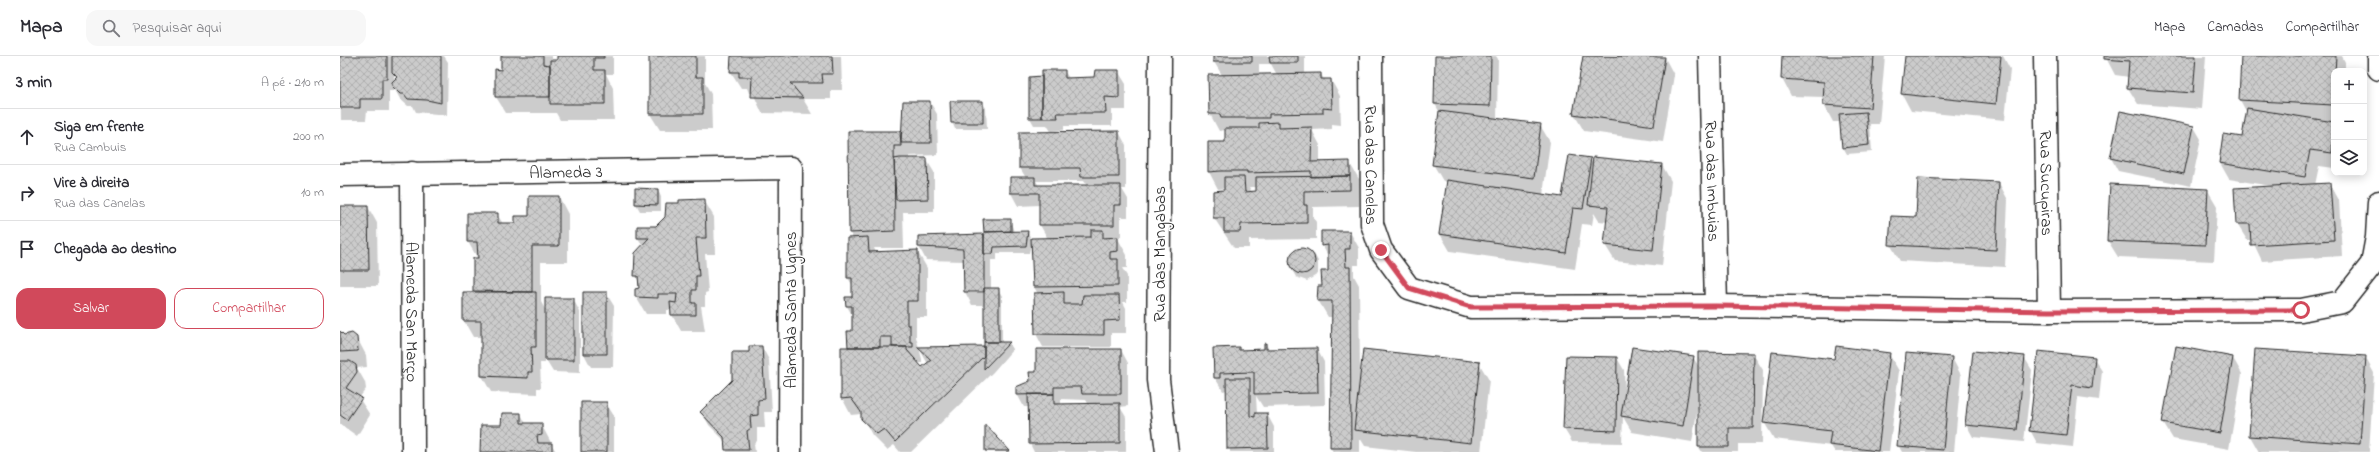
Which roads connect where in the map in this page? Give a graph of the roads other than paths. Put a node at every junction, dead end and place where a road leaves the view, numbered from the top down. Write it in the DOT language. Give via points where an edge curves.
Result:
graph roads {
  1 [pos="1160,56"];
  2 [pos="1371,56"];
  3 [pos="1710,56"];
  4 [pos="2045,56"];
  5 [pos="2379,58"];
  6 [pos="2379,69"];
  7 [pos="791,168"];
  8 [pos="412,173"];
  9 [pos="340,175"];
  10 [pos="2379,202"];
  11 [pos="1716,306"];
  12 [pos="2049,311"];
  13 [pos="410,449"];
  14 [pos="790,452"];
  15 [pos="1167,452"];
  1 -- 15 [label="street, Rua das Mangabas" via="1158,380"];
  2 -- 11 [label="street, Rua das Canelas" via="1372,224 1381,250 1409,288 1471,307"];
  3 -- 11 [label="street, Rua das Imbuias"];
  4 -- 12 [label="street, Rua Sucupiras"];
  5 -- 6 [label="street"];
  7 -- 8 [label="street, Alameda 3"];
  7 -- 14 [label="street, Alameda Santa Ugnes"];
  8 -- 9 [label="street, Alameda 3"];
  8 -- 13 [label="street, Alameda San Março"];
  10 -- 12 [label="street" via="2372,264 2342,302 2301,310"];
  11 -- 12 [label="street"];
}
